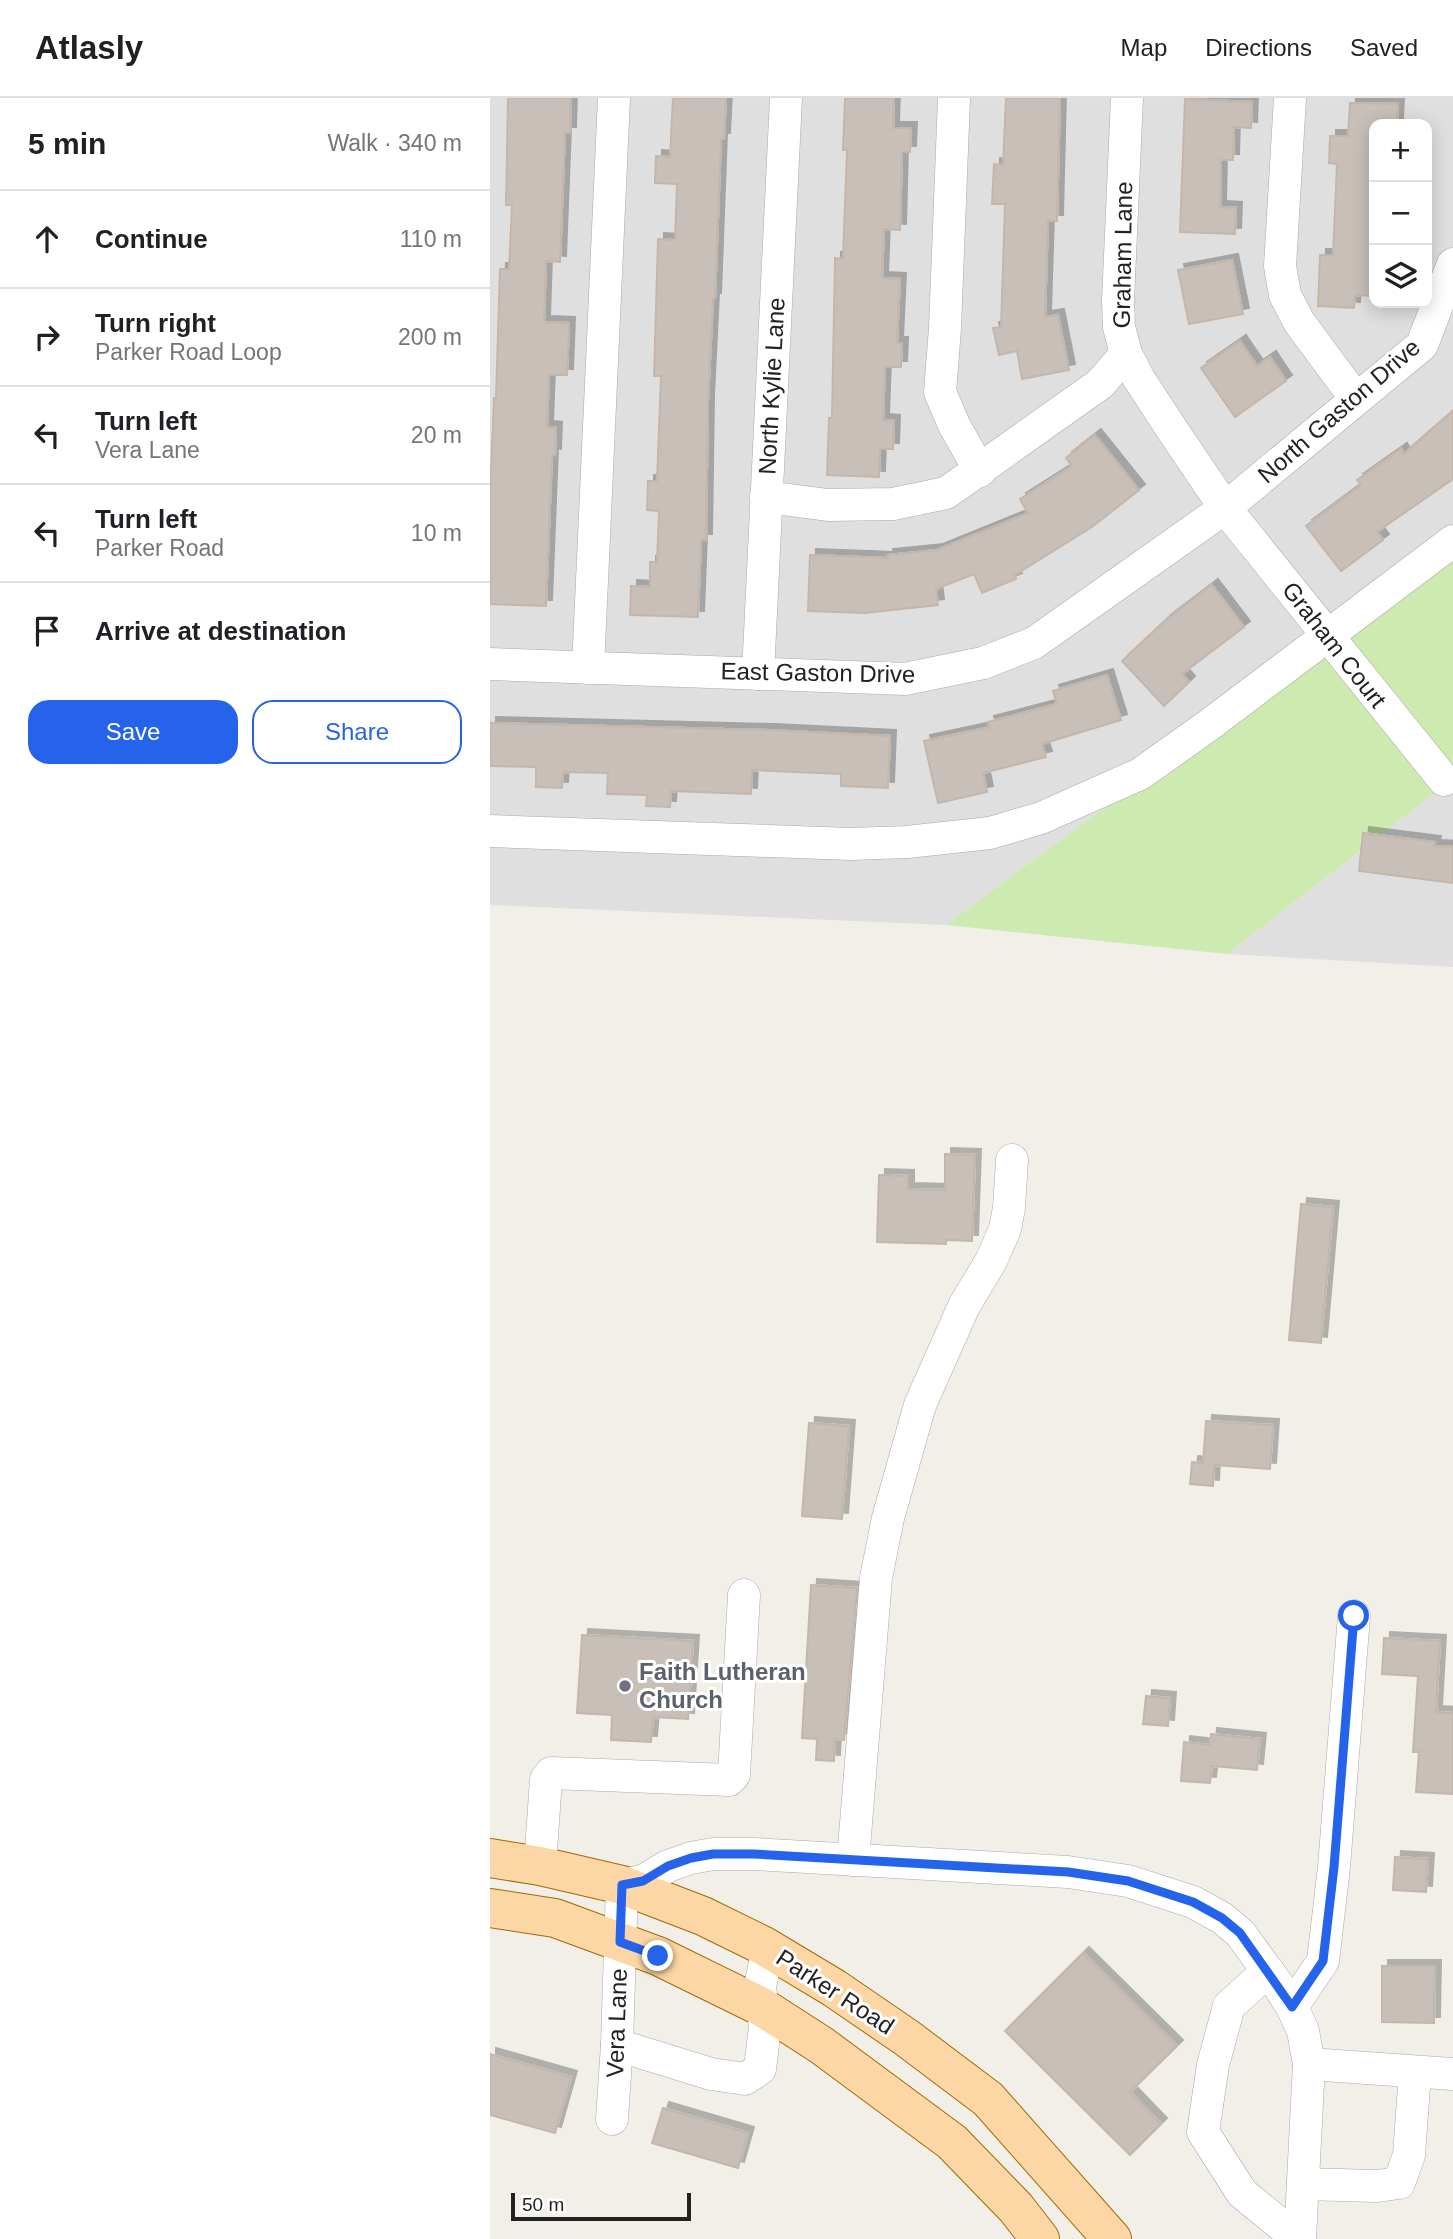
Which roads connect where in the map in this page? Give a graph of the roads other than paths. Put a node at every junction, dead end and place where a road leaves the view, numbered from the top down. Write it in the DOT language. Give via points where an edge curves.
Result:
graph roads {
  1 [pos="614,98"];
  2 [pos="786,98"];
  3 [pos="954,98"];
  4 [pos="1128,98"];
  5 [pos="1290,98"];
  6 [pos="1453,264"];
  7 [pos="1126,354"];
  8 [pos="1356,399"];
  9 [pos="980,471"];
  10 [pos="766,497"];
  11 [pos="1225,508"];
  12 [pos="1453,541"];
  13 [pos="1328,635"];
  14 [pos="490,664"];
  15 [pos="588,668"];
  16 [pos="758,674"];
  17 [pos="1444,780"];
  18 [pos="490,831"];
  19 [pos="1012,1160"];
  20 [pos="744,1595"];
  21 [pos="1354,1616"];
  22 [pos="490,1857"];
  23 [pos="853,1860"];
  24 [pos="540,1866"];
  25 [pos="622,1885"];
  26 [pos="490,1908"];
  27 [pos="620,1942"];
  28 [pos="768,1948"];
  29 [pos="1268,1970"];
  30 [pos="762,2007"];
  31 [pos="1292,2007"];
  32 [pos="617,2045"];
  33 [pos="1308,2064"];
  34 [pos="1415,2072"];
  35 [pos="1453,2074"];
  36 [pos="612,2119"];
  37 [pos="1303,2184"];
  38 [pos="1040,2239"];
  39 [pos="1112,2239"];
  40 [pos="1299,2239"];
  1 -- 15 [label="street"];
  2 -- 10 [label="street, North Kylie Lane"];
  3 -- 9 [label="street" via="940,391"];
  4 -- 7 [label="street, Graham Lane" via="1118,301"];
  5 -- 8 [label="street" via="1280,266 1285,295 1299,322"];
  6 -- 8 [label="street, North Gaston Drive" via="1422,345"];
  7 -- 9 [label="street" via="1100,384"];
  7 -- 11 [label="street, Graham Lane"];
  8 -- 11 [label="street, North Gaston Drive"];
  9 -- 10 [label="street" via="946,493 893,504 828,505"];
  10 -- 16 [label="street, North Kylie Lane"];
  11 -- 13 [label="street, Graham Court"];
  11 -- 16 [label="street, East Gaston Drive" via="1034,643 983,663 905,679"];
  12 -- 13 [label="street"];
  13 -- 17 [label="street, Graham Court"];
  13 -- 18 [label="street" via="1140,774 1041,818 990,833 851,844"];
  14 -- 15 [label="street, East Gaston Drive"];
  15 -- 16 [label="street, East Gaston Drive"];
  19 -- 23 [label="street" via="1004,1229 920,1405 881,1548"];
  20 -- 24 [label="street" via="734,1775 729,1780 551,1773 545,1779"];
  21 -- 31 [label="street" via="1323,1961"];
  22 -- 24 [label="main road, Parker Road"];
  23 -- 25 [label="street" via="713,1854"];
  23 -- 29 [label="street" via="1068,1872 1128,1881 1193,1902 1222,1918 1240,1933"];
  24 -- 25 [label="main road, Parker Road"];
  25 -- 27 [label="street, Vera Lane"];
  25 -- 28 [label="main road, Parker Road" via="703,1916"];
  26 -- 27 [label="main road" via="555,1918"];
  27 -- 30 [label="main road"];
  27 -- 32 [label="street, Vera Lane"];
  28 -- 30 [label="street" via="760,1987"];
  28 -- 39 [label="main road, Parker Road" via="845,1996 988,2099"];
  29 -- 31 [label="street"];
  29 -- 40 [label="street" via="1229,2006 1213,2065 1203,2132 1242,2193"];
  30 -- 32 [label="street" via="765,2027 760,2069 745,2079 711,2074"];
  30 -- 38 [label="main road" via="951,2141"];
  31 -- 33 [label="street" via="1303,2031"];
  32 -- 36 [label="street, Vera Lane"];
  33 -- 34 [label="street"];
  33 -- 37 [label="street"];
  34 -- 35 [label="street"];
  34 -- 37 [label="street" via="1409,2155 1399,2183"];
  37 -- 40 [label="street"];
}
